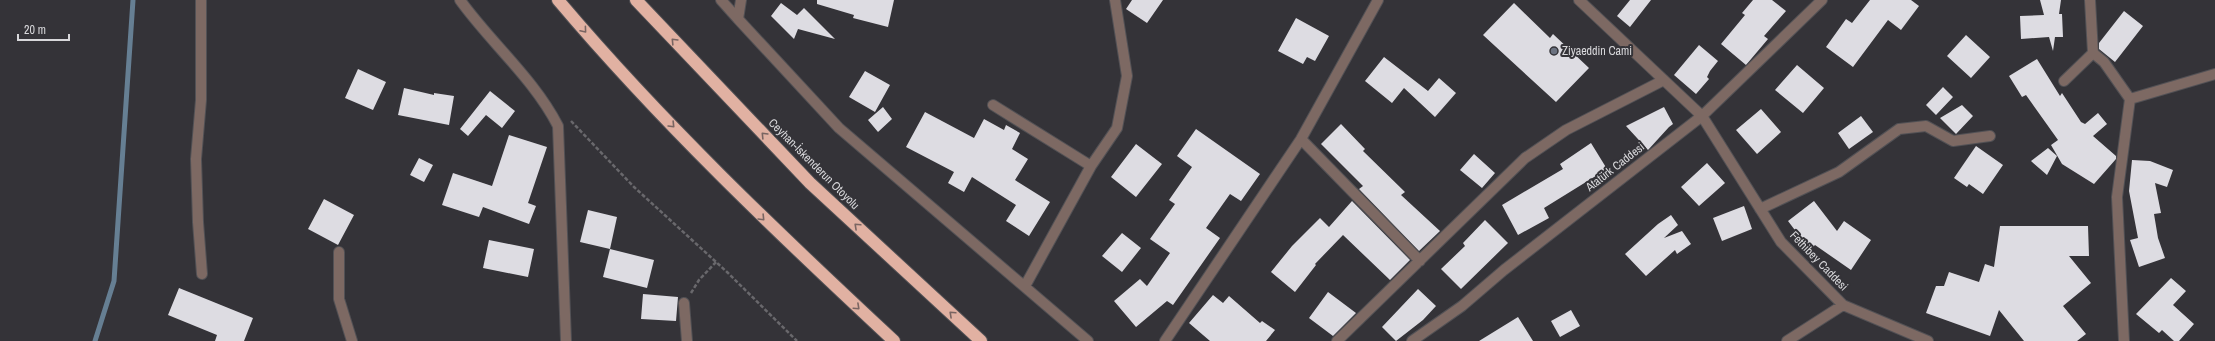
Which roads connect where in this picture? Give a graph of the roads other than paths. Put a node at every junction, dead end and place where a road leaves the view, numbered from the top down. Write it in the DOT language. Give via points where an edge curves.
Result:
graph roads {
  1 [pos="201,0"];
  2 [pos="460,0"];
  3 [pos="558,0"];
  4 [pos="636,0"];
  5 [pos="721,0"];
  6 [pos="741,0"];
  7 [pos="1115,0"];
  8 [pos="1378,0"];
  9 [pos="1579,0"];
  10 [pos="1822,0"];
  11 [pos="2090,0"];
  12 [pos="738,19"];
  13 [pos="2093,53"];
  14 [pos="2215,74"];
  15 [pos="1664,80"];
  16 [pos="2064,80"];
  17 [pos="2130,99"];
  18 [pos="994,105"];
  19 [pos="1702,116"];
  20 [pos="1990,136"];
  21 [pos="1301,139"];
  22 [pos="1091,166"];
  23 [pos="1760,209"];
  24 [pos="340,252"];
  25 [pos="1420,261"];
  26 [pos="202,274"];
  27 [pos="1025,286"];
  28 [pos="684,303"];
  29 [pos="1843,305"];
  30 [pos="352,341"];
  31 [pos="566,341"];
  32 [pos="687,341"];
  33 [pos="894,341"];
  34 [pos="981,341"];
  35 [pos="1088,341"];
  36 [pos="1165,341"];
  37 [pos="1337,341"];
  38 [pos="1412,341"];
  39 [pos="1787,341"];
  40 [pos="1928,341"];
  41 [pos="2124,341"];
  1 -- 26 [label="street" via="201,100 196,159"];
  2 -- 31 [label="street" via="546,104 558,126"];
  3 -- 33 [label="highway, one-way" via="607,58 769,225"];
  34 -- 4 [label="highway, Ceyhan-İskenderun Otoyolu, one-way" via="810,183"];
  5 -- 12 [label="street"];
  6 -- 12 [label="street"];
  7 -- 22 [label="street" via="1127,76 1117,128"];
  8 -- 21 [label="street"];
  9 -- 15 [label="street, Fethibey Caddesi"];
  10 -- 19 [label="street, Atatürk Caddesi"];
  11 -- 13 [label="street"];
  12 -- 27 [label="street" via="839,128"];
  13 -- 16 [label="street"];
  13 -- 17 [label="street" via="2104,62"];
  14 -- 17 [label="street"];
  15 -- 19 [label="street, Fethibey Caddesi"];
  15 -- 25 [label="street" via="1566,130 1525,158"];
  17 -- 41 [label="street" via="2117,197"];
  18 -- 22 [label="street"];
  19 -- 23 [label="street, Fethibey Caddesi"];
  19 -- 38 [label="street, Atatürk Caddesi" via="1504,270 1462,306"];
  20 -- 23 [label="street" via="1953,141 1926,126 1898,129 1839,172"];
  21 -- 25 [label="street"];
  21 -- 36 [label="street"];
  22 -- 27 [label="street"];
  23 -- 29 [label="street, Fethibey Caddesi" via="1781,242"];
  24 -- 30 [label="street" via="339,299"];
  25 -- 37 [label="street"];
  27 -- 35 [label="street"];
  28 -- 32 [label="street"];
  29 -- 39 [label="street"];
  29 -- 40 [label="street, Fethibey Caddesi"];
}
